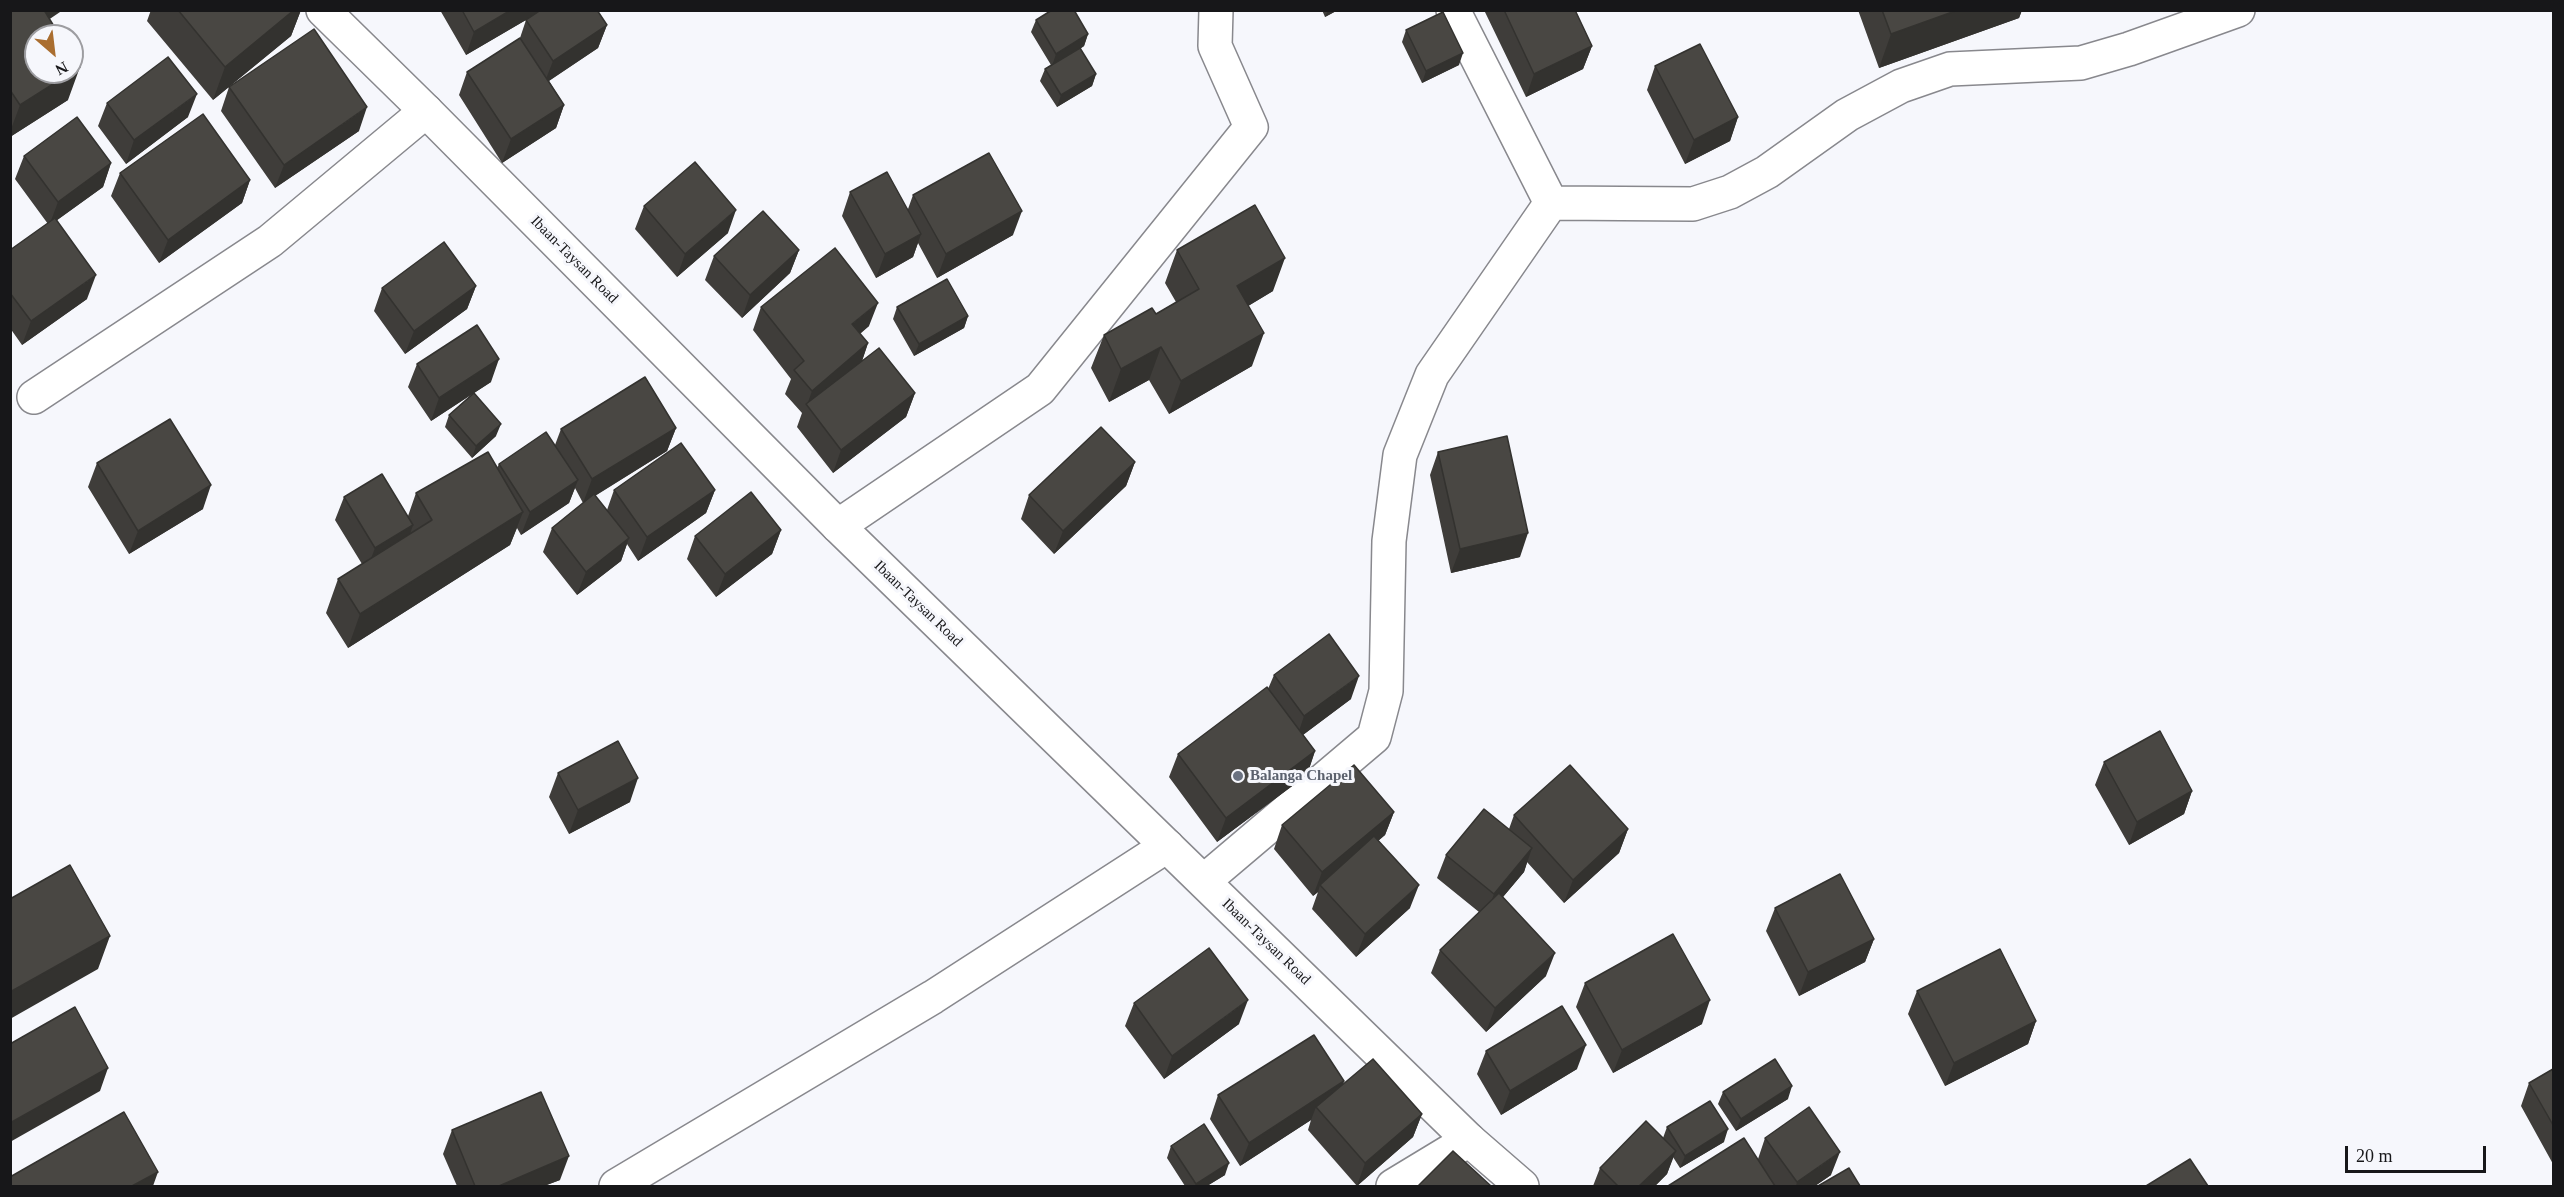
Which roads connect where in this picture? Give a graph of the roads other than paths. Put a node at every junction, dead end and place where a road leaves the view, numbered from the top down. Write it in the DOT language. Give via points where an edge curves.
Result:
graph roads {
  1 [pos="323,10"];
  2 [pos="1216,10"];
  3 [pos="1454,10"];
  4 [pos="2238,10"];
  5 [pos="426,111"];
  6 [pos="1551,202"];
  7 [pos="34,397"];
  8 [pos="838,526"];
  9 [pos="1167,846"];
  10 [pos="1204,881"];
  11 [pos="1469,1140"];
  12 [pos="616,1186"];
  13 [pos="1393,1186"];
  14 [pos="1522,1186"];
  1 -- 5 [label="street, Ibaan-Taysan Road"];
  2 -- 8 [label="street" via="1215,46 1251,127 1040,389"];
  3 -- 6 [label="street"];
  4 -- 6 [label="street" via="2081,63 1950,69 1920,79 1847,116 1767,172 1730,192 1693,204"];
  5 -- 7 [label="street" via="270,242"];
  5 -- 8 [label="street, Ibaan-Taysan Road"];
  6 -- 10 [label="street" via="1432,375 1400,455 1389,541 1386,691 1374,737"];
  8 -- 9 [label="street, Ibaan-Taysan Road"];
  9 -- 10 [label="street, Ibaan-Taysan Road"];
  9 -- 12 [label="street" via="933,998"];
  10 -- 11 [label="street, Ibaan-Taysan Road"];
  11 -- 13 [label="street"];
  11 -- 14 [label="street, Ibaan-Taysan Road"];
}
